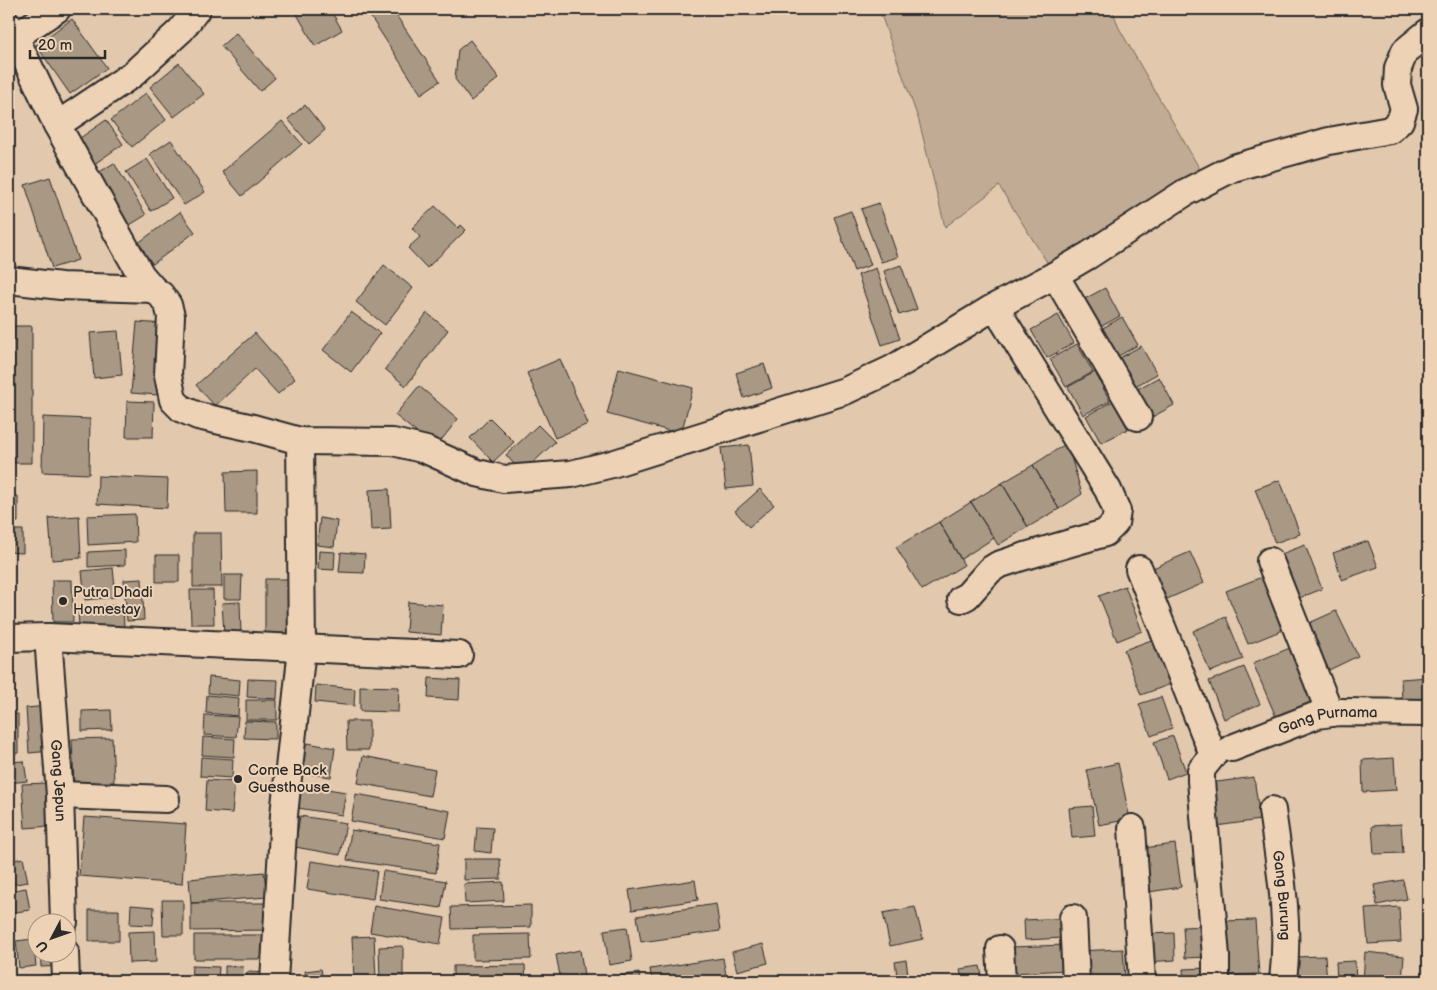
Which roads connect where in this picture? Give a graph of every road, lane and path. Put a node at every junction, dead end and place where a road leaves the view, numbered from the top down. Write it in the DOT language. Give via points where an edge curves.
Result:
graph roads {
  1 [pos="57,9"];
  2 [pos="197,9"];
  3 [pos="12,32"];
  4 [pos="1428,32"];
  5 [pos="57,125"];
  6 [pos="1055,275"];
  7 [pos="9,280"];
  8 [pos="153,289"];
  9 [pos="995,307"];
  10 [pos="1138,417"];
  11 [pos="300,441"];
  12 [pos="1270,561"];
  13 [pos="1139,568"];
  14 [pos="961,599"];
  15 [pos="9,638"];
  16 [pos="48,638"];
  17 [pos="302,648"];
  18 [pos="459,655"];
  19 [pos="1330,713"];
  20 [pos="1428,713"];
  21 [pos="1232,748"];
  22 [pos="60,795"];
  23 [pos="166,799"];
  24 [pos="1272,810"];
  25 [pos="1132,828"];
  26 [pos="64,912"];
  27 [pos="1073,918"];
  28 [pos="1000,949"];
  29 [pos="65,962"];
  30 [pos="66,981"];
  31 [pos="274,981"];
  32 [pos="1002,981"];
  33 [pos="1076,981"];
  34 [pos="1142,981"];
  35 [pos="1216,981"];
  36 [pos="1283,981"];
  1 -- 3 [label="street"];
  2 -- 5 [label="street" via="180,30 133,74"];
  3 -- 5 [label="street"];
  4 -- 6 [label="street" via="1405,51 1398,68 1397,85 1404,109 1400,121 1390,130 1329,141 1233,168 1186,192"];
  5 -- 8 [label="street" via="141,275"];
  6 -- 9 [label="street"];
  6 -- 10 [label="street"];
  7 -- 8 [label="street" via="61,286"];
  8 -- 11 [label="street" via="168,305 171,316 168,375 173,400 182,409 198,416"];
  9 -- 11 [label="street" via="892,369 845,391 571,474 504,479 477,473 426,450 393,442"];
  9 -- 14 [label="street" via="1108,490 1117,511 1115,523 1105,533 998,565"];
  11 -- 17 [label="street"];
  12 -- 19 [label="street"];
  13 -- 35 [label="street" via="1213,755 1204,764 1201,775"];
  15 -- 16 [label="street"];
  16 -- 17 [label="street"];
  16 -- 22 [label="street, Gang Jepun"];
  17 -- 18 [label="street"];
  17 -- 31 [label="street" via="284,815"];
  19 -- 20 [label="street, Gang Purnama"];
  19 -- 21 [label="street, Gang Purnama"];
  22 -- 23 [label="street"];
  22 -- 26 [label="street, Gang Jepun"];
  24 -- 36 [label="street, Gang Burung" via="1286,930"];
  25 -- 34 [label="street"];
  27 -- 33 [label="street"];
  28 -- 32 [label="street"];
  29 -- 30 [label="street"];
}
